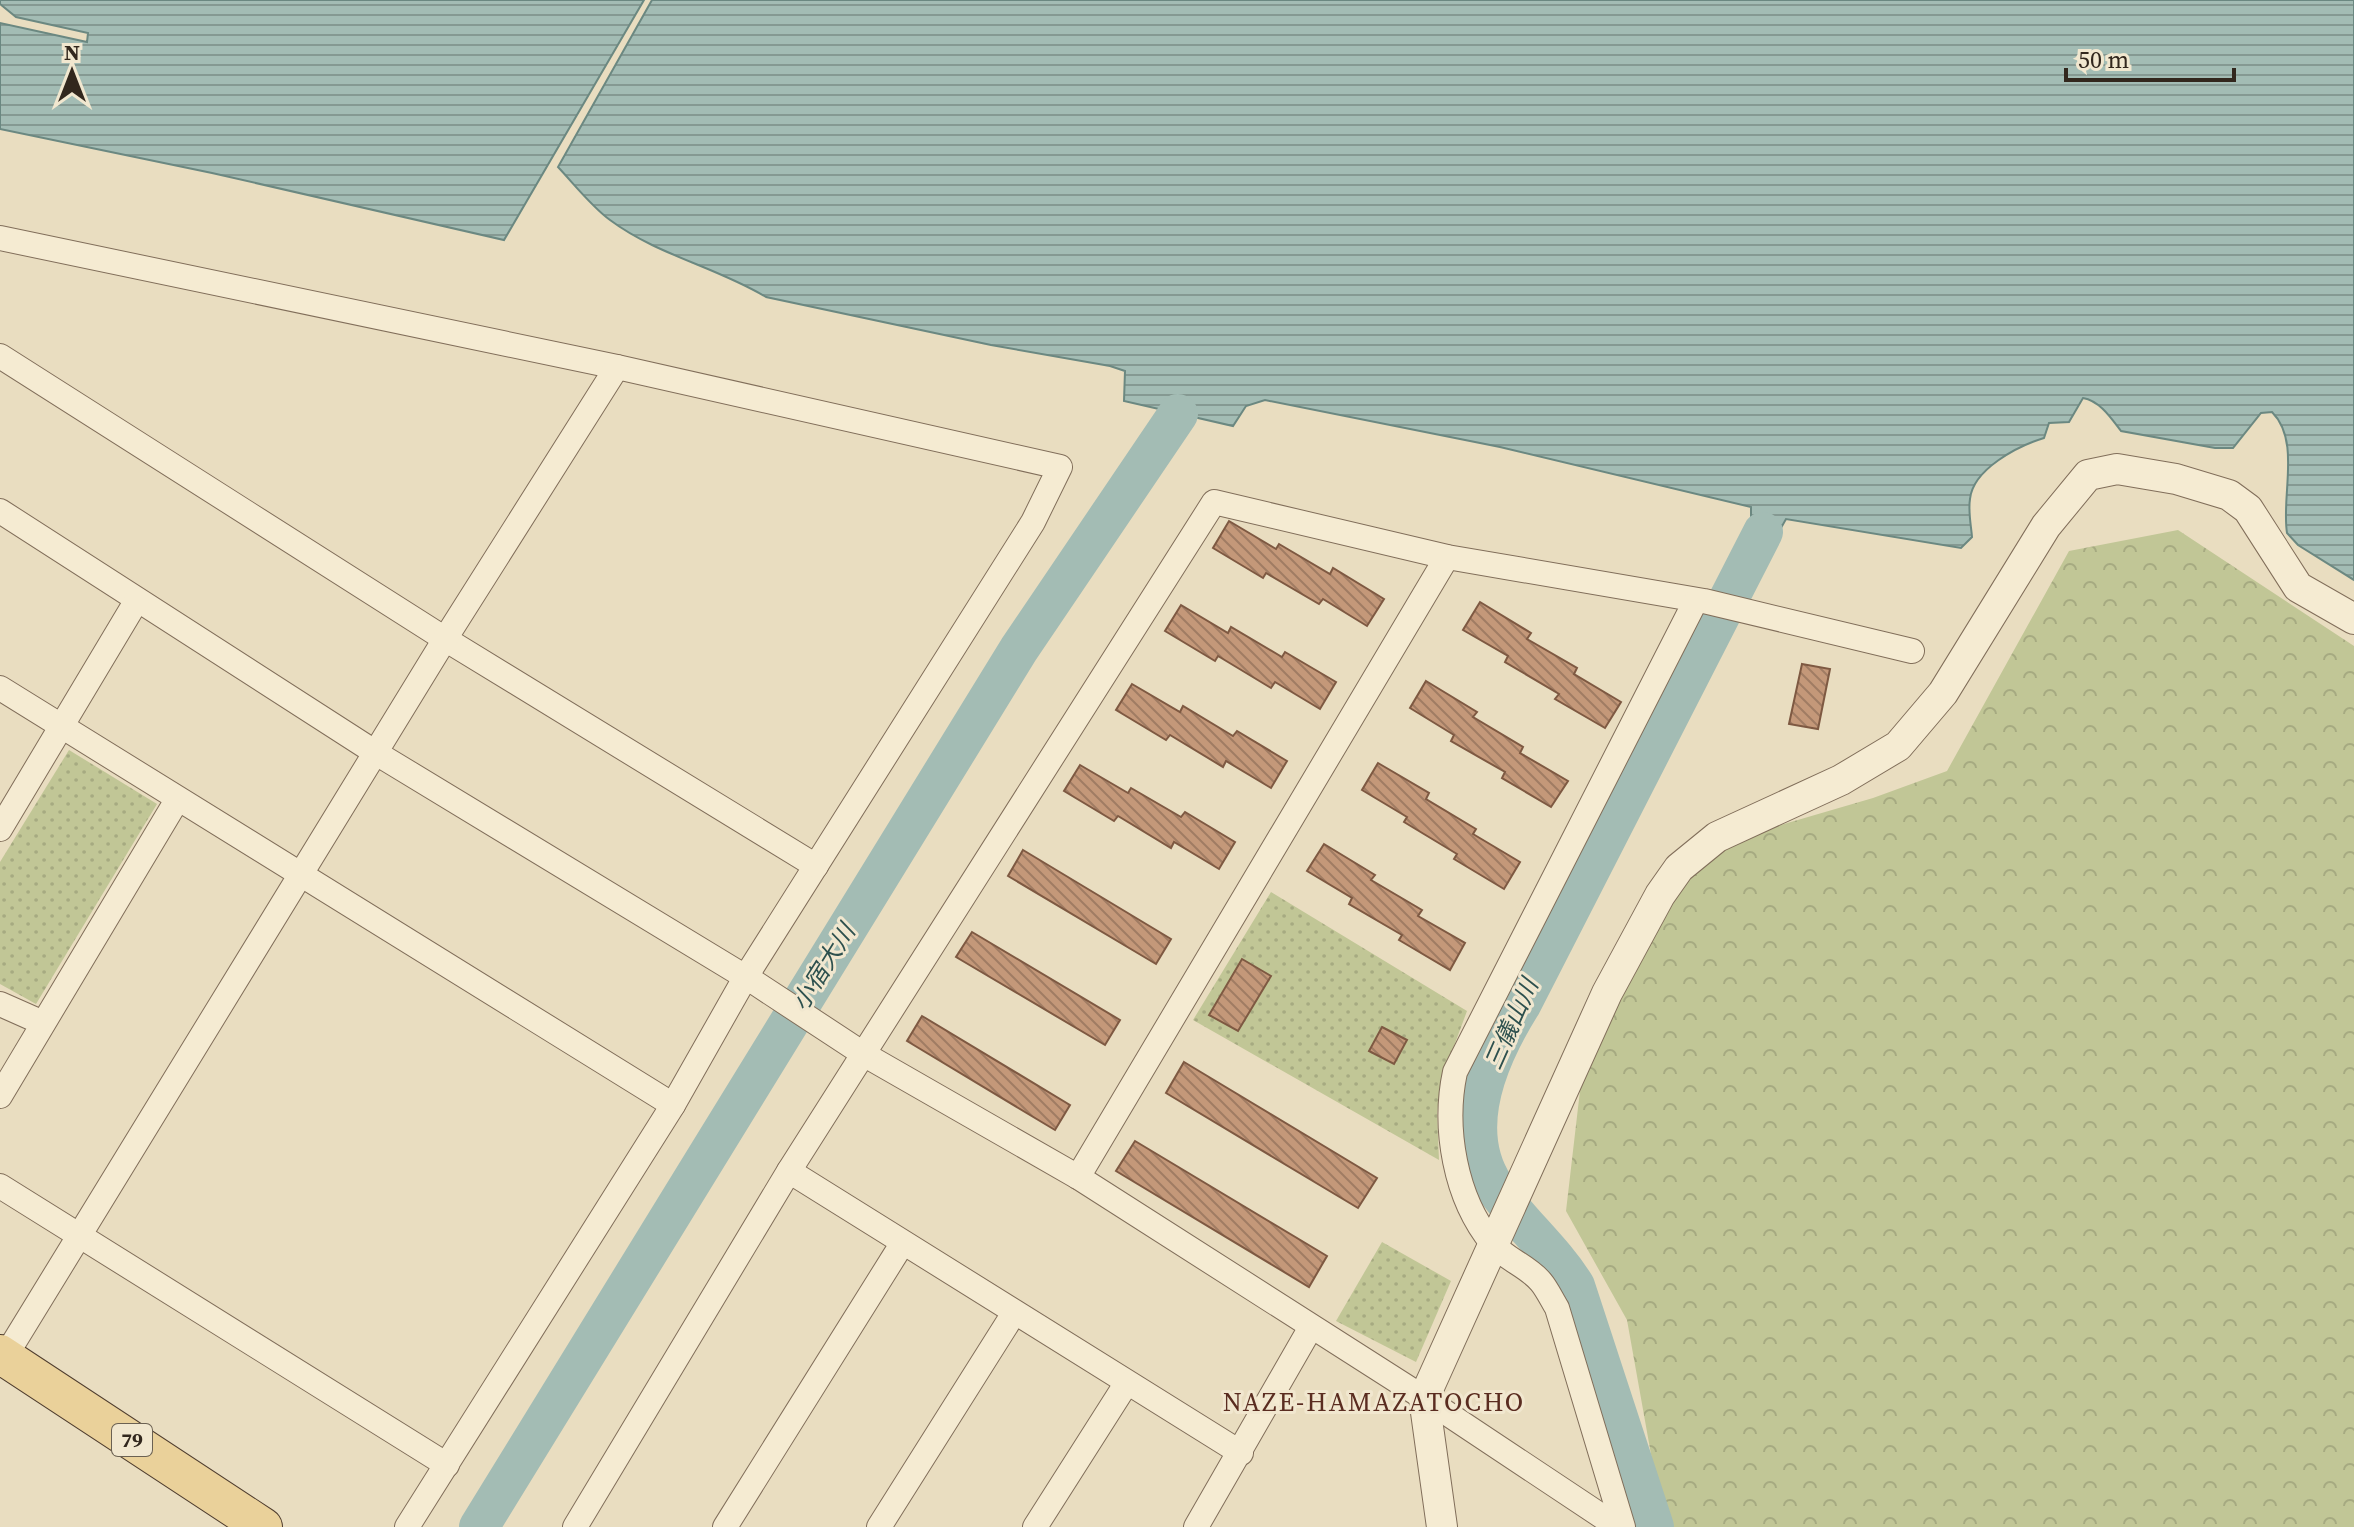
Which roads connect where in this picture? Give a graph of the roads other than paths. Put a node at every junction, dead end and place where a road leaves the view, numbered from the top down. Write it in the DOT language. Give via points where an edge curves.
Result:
graph roads {
  1 [pos="0,238"];
  2 [pos="0,356"];
  3 [pos="617,367"];
  4 [pos="0,511"];
  5 [pos="1447,557"];
  6 [pos="137,600"];
  7 [pos="1700,601"];
  8 [pos="2354,619"];
  9 [pos="445,639"];
  10 [pos="1912,651"];
  11 [pos="0,688"];
  12 [pos="60,725"];
  13 [pos="376,753"];
  14 [pos="177,800"];
  15 [pos="0,829"];
  16 [pos="816,866"];
  17 [pos="302,876"];
  18 [pos="751,981"];
  19 [pos="0,1004"];
  20 [pos="43,1023"];
  21 [pos="859,1050"];
  22 [pos="0,1096"];
  23 [pos="673,1105"];
  24 [pos="789,1171"];
  25 [pos="1078,1177"];
  26 [pos="0,1186"];
  27 [pos="80,1233"];
  28 [pos="1495,1240"];
  29 [pos="902,1244"];
  30 [pos="1014,1313"];
  31 [pos="1311,1327"];
  32 [pos="2,1358"];
  33 [pos="1126,1384"];
  34 [pos="1424,1398"];
  35 [pos="1241,1453"];
  36 [pos="447,1465"];
  37 [pos="263,1527"];
  38 [pos="407,1527"];
  39 [pos="575,1527"];
  40 [pos="725,1527"];
  41 [pos="879,1527"];
  42 [pos="1035,1527"];
  43 [pos="1196,1527"];
  44 [pos="1442,1527"];
  45 [pos="1620,1527"];
  1 -- 3 [label="street"];
  2 -- 9 [label="street"];
  3 -- 9 [label="street"];
  3 -- 16 [label="street" via="1060,467 1033,522"];
  4 -- 6 [label="street"];
  5 -- 7 [label="street"];
  5 -- 21 [label="street" via="1214,502"];
  5 -- 25 [label="street"];
  6 -- 12 [label="street"];
  6 -- 13 [label="street"];
  7 -- 10 [label="street"];
  7 -- 28 [label="street" via="1455,1072 1450,1096 1454,1157 1470,1205"];
  8 -- 28 [label="street" via="2298,587 2248,509 2229,495 2117,469 2088,475 2046,526 1943,693 1898,746 1841,780 1717,837 1679,868 1607,993"];
  9 -- 13 [label="street"];
  9 -- 16 [label="street"];
  11 -- 12 [label="street"];
  12 -- 14 [label="street"];
  12 -- 15 [label="street"];
  13 -- 17 [label="street"];
  13 -- 18 [label="street"];
  14 -- 17 [label="street"];
  14 -- 20 [label="street"];
  16 -- 18 [label="street"];
  17 -- 23 [label="street"];
  17 -- 27 [label="street"];
  18 -- 21 [label="street"];
  18 -- 23 [label="street"];
  19 -- 20 [label="street"];
  20 -- 22 [label="street"];
  21 -- 24 [label="street"];
  21 -- 25 [label="street"];
  23 -- 36 [label="street"];
  24 -- 29 [label="street"];
  24 -- 39 [label="street"];
  25 -- 31 [label="street"];
  26 -- 27 [label="street"];
  27 -- 32 [label="street"];
  27 -- 36 [label="street"];
  28 -- 34 [label="street"];
  28 -- 45 [label="street" via="1541,1281 1557,1308"];
  29 -- 30 [label="street"];
  29 -- 40 [label="street"];
  30 -- 33 [label="street"];
  30 -- 41 [label="street"];
  31 -- 34 [label="street"];
  31 -- 35 [label="street"];
  32 -- 37 [label="main road, 79"];
  33 -- 35 [label="street"];
  33 -- 42 [label="street"];
  34 -- 44 [label="street"];
  34 -- 45 [label="street"];
  35 -- 43 [label="street"];
  36 -- 38 [label="street"];
}
